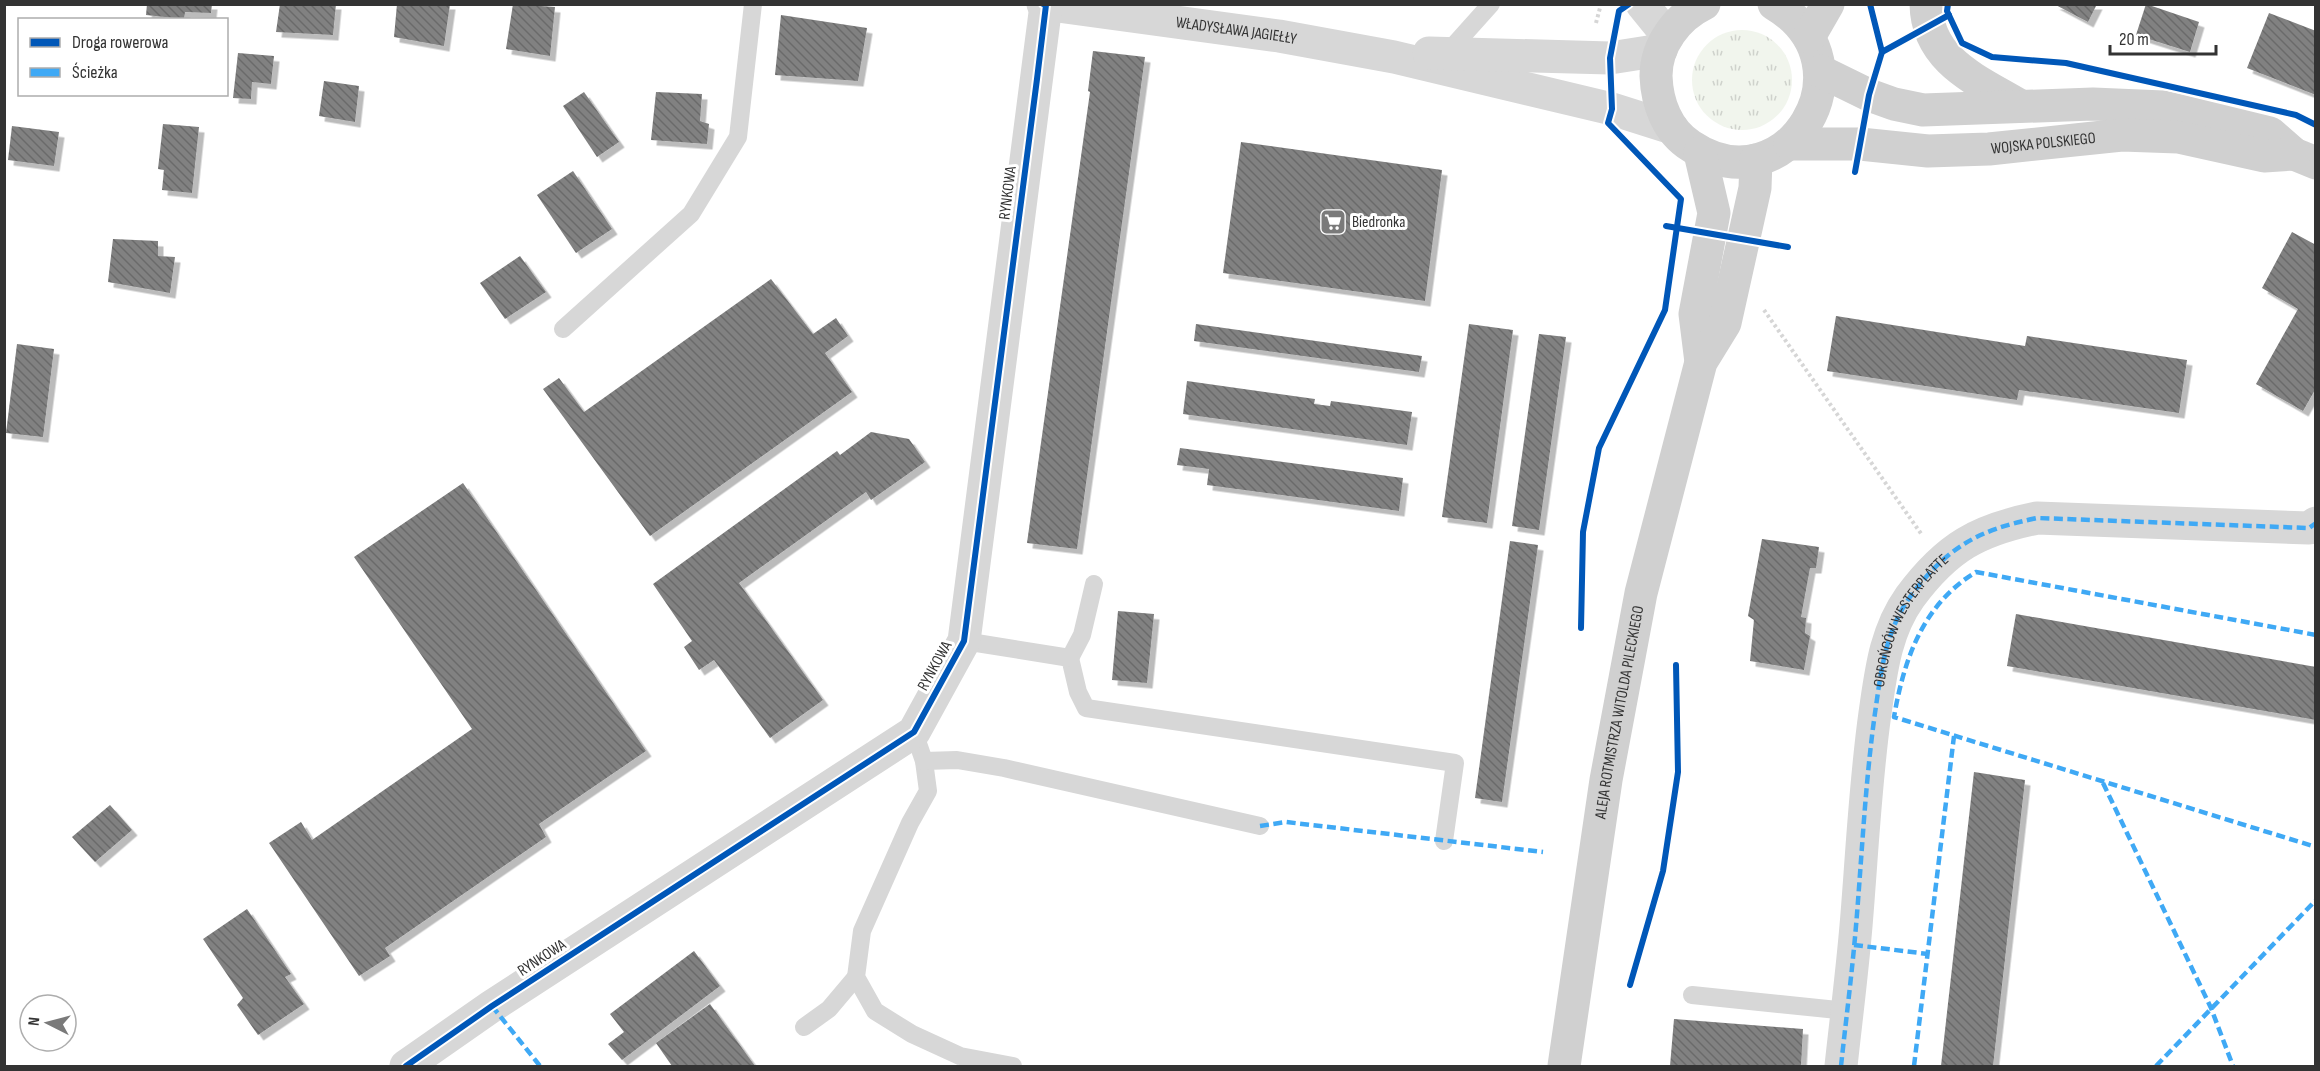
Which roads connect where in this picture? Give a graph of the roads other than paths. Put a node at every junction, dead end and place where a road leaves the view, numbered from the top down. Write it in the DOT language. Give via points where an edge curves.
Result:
graph roads {
  1 [pos="753,4"];
  2 [pos="1491,4"];
  3 [pos="1642,4"];
  4 [pos="1704,4"];
  5 [pos="1774,4"];
  6 [pos="1828,4"];
  7 [pos="1926,4"];
  8 [pos="1044,5"];
  9 [pos="1809,37"];
  10 [pos="1664,43"];
  11 [pos="1448,52"];
  12 [pos="1394,57"];
  13 [pos="1820,70"];
  14 [pos="2019,105"];
  15 [pos="1672,129"];
  16 [pos="1790,144"];
  17 [pos="1700,153"];
  18 [pos="2305,158"];
  19 [pos="1756,160"];
  20 [pos="563,329"];
  21 [pos="1701,362"];
  22 [pos="2313,527"];
  23 [pos="1094,584"];
  24 [pos="964,641"];
  25 [pos="1070,658"];
  26 [pos="919,747"];
  27 [pos="1260,826"];
  28 [pos="1444,841"];
  29 [pos="856,976"];
  30 [pos="1692,995"];
  31 [pos="1847,1011"];
  32 [pos="804,1027"];
  33 [pos="958,1061"];
  34 [pos="406,1066"];
  35 [pos="1013,1066"];
  36 [pos="1564,1066"];
  37 [pos="1841,1066"];
  1 -- 20 [label="lane" via="738,136 691,214"];
  2 -- 11 [label="lane"];
  3 -- 10 [label="street"];
  4 -- 10 [label="street" via="1680,21"];
  5 -- 9 [label="street" via="1800,23"];
  6 -- 9 [label="street"];
  7 -- 14 [label="street" via="1928,26 1939,50 1950,62"];
  8 -- 12 [label="street, WŁADYSŁAWA JAGIEŁŁY" via="1279,36"];
  8 -- 24 [label="street, RYNKOWA"];
  9 -- 13 [label="street"];
  10 -- 11 [label="street, WŁADYSŁAWA JAGIEŁŁY" via="1610,58"];
  10 -- 15 [label="street" via="1656,70 1657,91"];
  11 -- 12 [label="street, WŁADYSŁAWA JAGIEŁŁY"];
  12 -- 15 [label="street, WŁADYSŁAWA JAGIEŁŁY" via="1612,109"];
  13 -- 14 [label="street, WOJSKA POLSKIEGO" via="1869,95 1923,110"];
  13 -- 16 [label="street" via="1820,91 1814,111"];
  14 -- 18 [label="street, WOJSKA POLSKIEGO" via="2163,106 2270,133"];
  15 -- 17 [label="street"];
  16 -- 18 [label="street, WOJSKA POLSKIEGO" via="1979,150 2122,135 2178,137 2264,156"];
  16 -- 19 [label="street"];
  17 -- 19 [label="street" via="1737,162"];
  17 -- 21 [label="street, ALEJA ROTMISTRZA WITOLDA PILECKIEGO" via="1714,213 1695,314"];
  19 -- 21 [label="street, ALEJA ROTMISTRZA WITOLDA PILECKIEGO" via="1755,188 1725,323"];
  21 -- 36 [label="street, ALEJA ROTMISTRZA WITOLDA PILECKIEGO" via="1641,593 1606,780"];
  22 -- 31 [label="street, OBROŃCÓW WESTERPLATTE" via="2037,518 1999,526 1961,544 1942,560 1909,598 1884,650 1868,753"];
  23 -- 25 [label="lane" via="1082,635"];
  24 -- 25 [label="lane"];
  24 -- 26 [label="street, RYNKOWA"];
  25 -- 28 [label="lane" via="1086,708 1455,763"];
  26 -- 27 [label="lane" via="957,760"];
  26 -- 29 [label="lane" via="928,791 861,931"];
  26 -- 34 [label="street, RYNKOWA" via="492,1006"];
  29 -- 32 [label="lane" via="829,1009"];
  29 -- 33 [label="lane" via="875,1011"];
  30 -- 31 [label="lane"];
  31 -- 37 [label="street, OBROŃCÓW WESTERPLATTE"];
  33 -- 35 [label="lane"];
}
